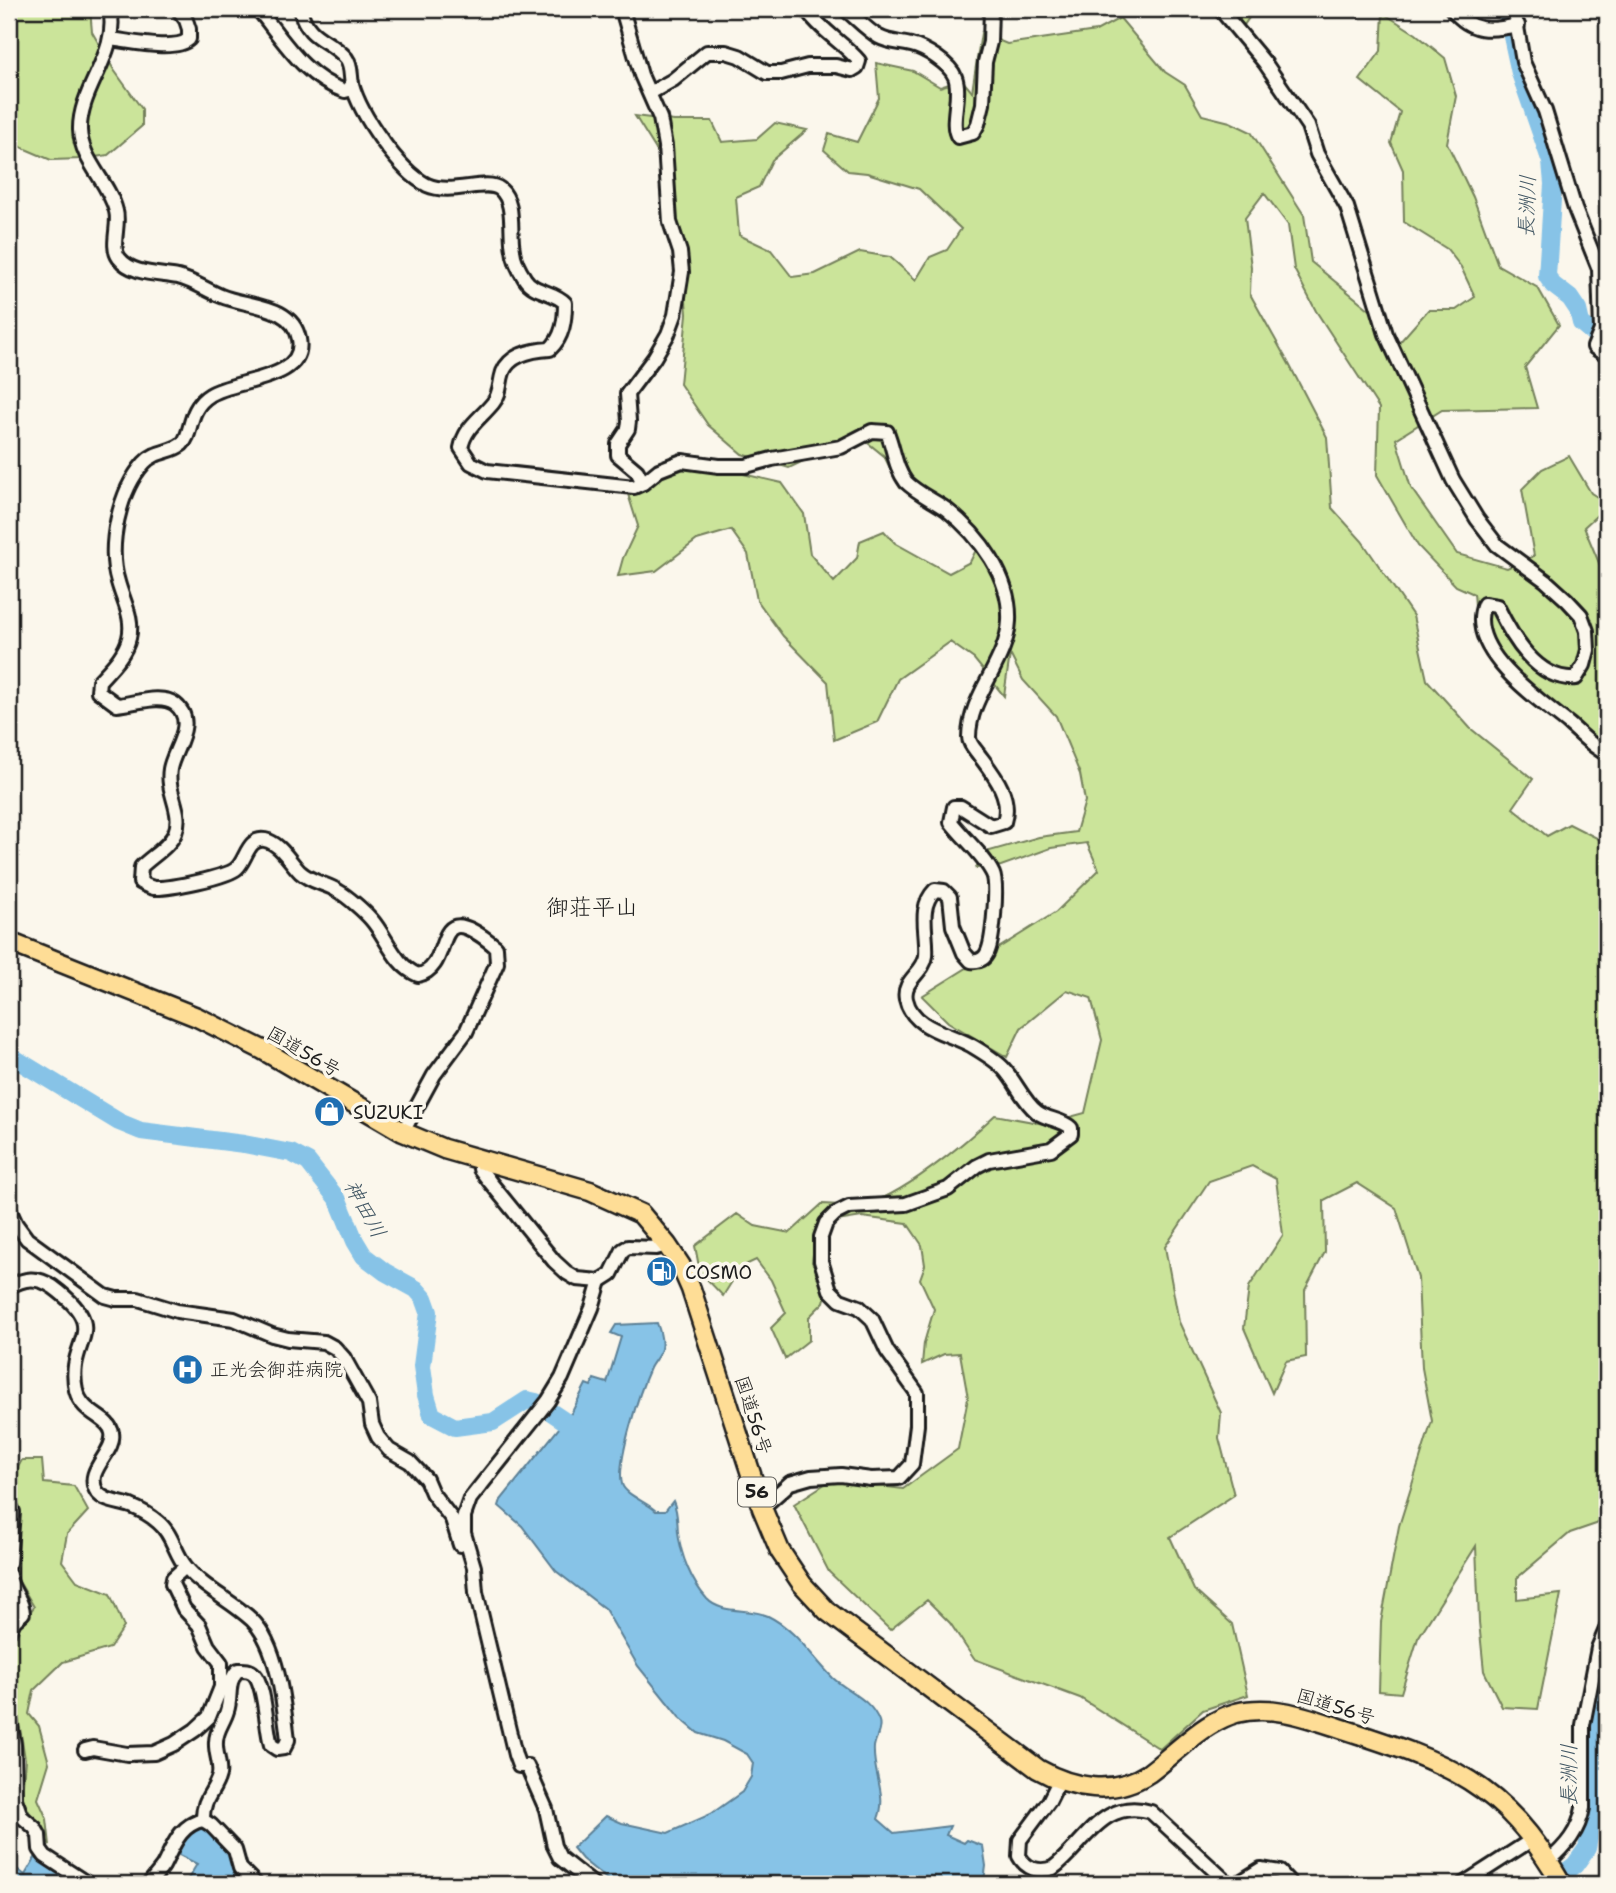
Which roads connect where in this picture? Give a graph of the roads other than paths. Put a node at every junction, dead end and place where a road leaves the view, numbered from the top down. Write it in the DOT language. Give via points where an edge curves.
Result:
graph roads {
  1 [pos="110,9"];
  2 [pos="178,9"];
  3 [pos="258,9"];
  4 [pos="300,9"];
  5 [pos="622,9"];
  6 [pos="806,9"];
  7 [pos="845,9"];
  8 [pos="992,9"];
  9 [pos="1220,9"];
  10 [pos="1452,9"];
  11 [pos="1514,9"];
  12 [pos="1518,25"];
  13 [pos="110,39"];
  14 [pos="352,83"];
  15 [pos="650,93"];
  16 [pos="1603,268"];
  17 [pos="1607,356"];
  18 [pos="643,483"];
  19 [pos="1607,754"];
  20 [pos="9,942"];
  21 [pos="403,1132"];
  22 [pos="480,1160"];
  23 [pos="9,1209"];
  24 [pos="667,1245"];
  25 [pos="600,1281"];
  26 [pos="9,1287"];
  27 [pos="9,1503"];
  28 [pos="762,1508"];
  29 [pos="9,1563"];
  30 [pos="185,1566"];
  31 [pos="9,1575"];
  32 [pos="476,1591"];
  33 [pos="1607,1627"];
  34 [pos="9,1632"];
  35 [pos="9,1714"];
  36 [pos="85,1750"];
  37 [pos="1059,1781"];
  38 [pos="203,1820"];
  39 [pos="1533,1839"];
  40 [pos="1550,1864"];
  41 [pos="88,1884"];
  42 [pos="149,1884"];
  43 [pos="256,1884"];
  44 [pos="593,1884"];
  45 [pos="1229,1884"];
  46 [pos="1237,1884"];
  47 [pos="1291,1884"];
  48 [pos="1463,1884"];
  49 [pos="1562,1884"];
  1 -- 13 [label="street"];
  2 -- 13 [label="street" via="190,29 185,43"];
  3 -- 14 [label="street" via="296,58 322,80 345,92"];
  4 -- 14 [label="street" via="314,36 345,57"];
  5 -- 15 [label="street" via="640,75"];
  6 -- 15 [label="street" via="859,61 857,67 808,66 767,73 726,52 707,52"];
  7 -- 8 [label="street" via="879,37 912,45 947,67 955,77 955,132 964,137 973,133 983,104"];
  9 -- 19 [label="street" via="1265,63 1308,126 1326,172 1347,207 1386,334 1427,427 1476,519 1497,545 1567,600 1581,615 1587,631 1584,665 1576,678 1564,679 1550,674 1520,647 1497,606 1484,604 1482,623 1493,653 1531,695"];
  10 -- 12 [label="street" via="1479,29"];
  11 -- 12 [label="street"];
  12 -- 16 [label="street" via="1523,62 1545,111 1575,209"];
  13 -- 21 [label="street" via="80,131 89,160 117,214 116,252 120,259 138,270 190,280 222,297 275,311 291,322 300,342 299,353 281,372 219,390 199,405 181,445 157,453 139,469 117,522 114,566 129,618 129,637 99,681 98,691 117,705 166,700 184,717 169,783 178,819 176,831 141,867 140,882 164,888 219,877 236,869 252,844 265,840 308,878 339,891 369,917 403,966 418,975 431,969 455,927 469,927 496,947 497,963 466,1032 438,1069"];
  14 -- 18 [label="street" via="378,135 424,184 439,190 497,186 506,195 516,263 527,283 565,303 558,341 550,349 534,350 506,366 500,391 463,439 465,456 487,471 615,487 634,488"];
  15 -- 18 [label="street" via="666,146 670,222 682,272 668,334 627,394 628,429 618,444 618,455 637,471"];
  16 -- 17 [label="street" via="1601,330 1594,347"];
  18 -- 28 [label="street" via="682,461 746,466 841,447 872,431 887,432 901,475 909,485 947,510 993,561 1009,602 1009,625 977,706 969,741 999,784 1006,799 1006,815 1004,822 991,826 961,807 954,807 951,813 951,822 994,876 989,950 983,959 971,961 953,926 950,897 935,890 925,904 926,959 906,988 906,997 919,1020 973,1046 1003,1067 1033,1109 1071,1128 1071,1134 1051,1149 989,1160 948,1189 906,1204 849,1207 826,1223 821,1261 830,1290 872,1319 887,1351 917,1392 912,1464 899,1478 841,1475 790,1483"];
  20 -- 21 [label="highway, 国道56号 / 56" via="197,1017"];
  21 -- 22 [label="highway, 国道56号 / 56"];
  22 -- 24 [label="highway, 国道56号 / 56" via="590,1191 640,1214"];
  22 -- 25 [label="street" via="480,1169 554,1261 577,1279"];
  23 -- 32 [label="street" via="27,1239 105,1296 234,1320 272,1335 324,1342 335,1348 369,1403 377,1437 426,1479 452,1519"];
  24 -- 25 [label="street" via="628,1247 611,1274"];
  24 -- 28 [label="highway, 国道56号 / 56" via="691,1289"];
  25 -- 32 [label="street" via="562,1378 470,1500 464,1533"];
  26 -- 30 [label="street" via="28,1278 39,1280 75,1304 84,1322 76,1389 81,1403 112,1431 112,1440 95,1470 97,1492 161,1524"];
  27 -- 29 [label="street" via="13,1512"];
  28 -- 37 [label="highway, 国道56号 / 56" via="780,1551 827,1611"];
  30 -- 36 [label="street" via="172,1584 220,1663 220,1687 209,1717 185,1737 153,1753"];
  30 -- 38 [label="street" via="263,1634 278,1680 288,1740 284,1748 271,1745 261,1688 254,1674 238,1670 230,1683 227,1713 218,1731 219,1775 208,1795"];
  31 -- 34 [label="street" via="23,1605 23,1614"];
  32 -- 44 [label="street" via="519,1766 527,1766 540,1792 560,1858"];
  33 -- 40 [label="street" via="1598,1647 1583,1725 1581,1819"];
  35 -- 41 [label="street" via="15,1755 13,1782 21,1816 35,1828 46,1856"];
  37 -- 39 [label="highway, 国道56号 / 56" via="1082,1787 1129,1783 1213,1723 1236,1713 1292,1713 1443,1764 1483,1788"];
  37 -- 45 [label="street" via="1020,1840 1019,1856 1028,1867 1053,1868 1102,1818 1140,1809 1151,1812"];
  38 -- 42 [label="street" via="178,1836"];
  38 -- 43 [label="street" via="235,1850 240,1868"];
  39 -- 40 [label="highway, 国道56号 / 56"];
  39 -- 48 [label="street"];
  40 -- 49 [label="highway, 国道56号 / 56"];
  46 -- 47 [label="street" via="1261,1869 1280,1872"];
}
